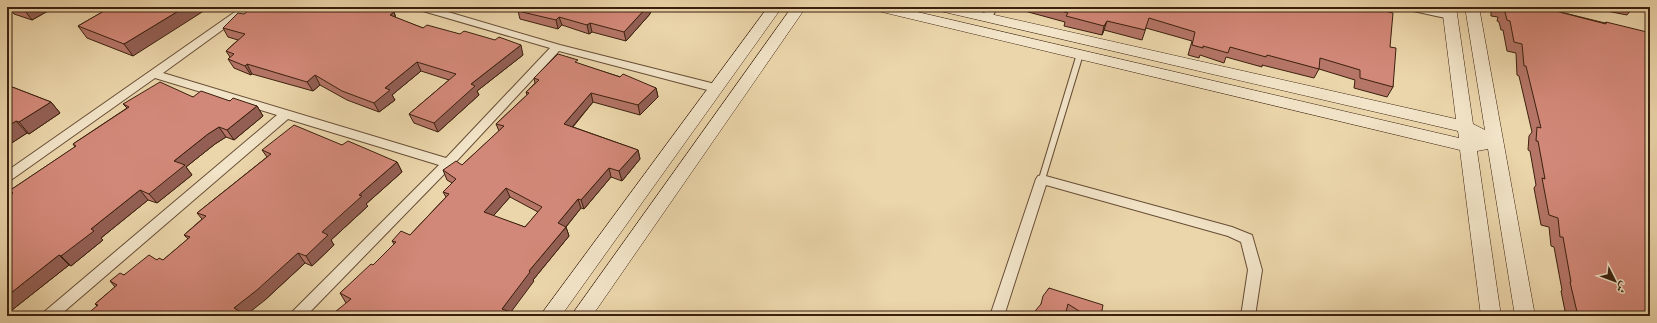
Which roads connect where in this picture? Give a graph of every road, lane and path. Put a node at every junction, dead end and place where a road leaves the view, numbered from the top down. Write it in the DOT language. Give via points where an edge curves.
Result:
graph roads {
  1 [pos="249,7"];
  2 [pos="420,7"];
  3 [pos="775,7"];
  4 [pos="799,7"];
  5 [pos="878,7"];
  6 [pos="940,7"];
  7 [pos="1408,7"];
  8 [pos="1472,7"];
  9 [pos="1450,11"];
  10 [pos="990,12"];
  11 [pos="557,46"];
  12 [pos="1080,54"];
  13 [pos="154,74"];
  14 [pos="715,88"];
  15 [pos="286,114"];
  16 [pos="1466,127"];
  17 [pos="1495,142"];
  18 [pos="1468,146"];
  19 [pos="448,163"];
  20 [pos="7,177"];
  21 [pos="1042,179"];
  22 [pos="608,237"];
  23 [pos="585,313"];
  24 [pos="49,316"];
  25 [pos="297,316"];
  26 [pos="550,316"];
  27 [pos="564,316"];
  28 [pos="997,316"];
  29 [pos="1248,316"];
  30 [pos="1491,316"];
  31 [pos="1525,316"];
  1 -- 13 [label="street"];
  2 -- 11 [label="street"];
  3 -- 14 [label="street"];
  4 -- 23 [label="street"];
  5 -- 12 [label="street"];
  6 -- 10 [label="street"];
  7 -- 9 [label="street"];
  8 -- 17 [label="street"];
  9 -- 16 [label="street"];
  10 -- 16 [label="street"];
  11 -- 14 [label="street"];
  11 -- 19 [label="street"];
  12 -- 18 [label="street"];
  12 -- 21 [label="lane"];
  13 -- 15 [label="street"];
  13 -- 20 [label="street"];
  14 -- 22 [label="street"];
  15 -- 19 [label="street"];
  15 -- 24 [label="street"];
  16 -- 17 [label="street"];
  16 -- 18 [label="street"];
  17 -- 18 [label="street"];
  17 -- 31 [label="street"];
  18 -- 30 [label="street"];
  19 -- 25 [label="street"];
  21 -- 28 [label="street"];
  21 -- 29 [label="street" via="1232,232 1247,239 1255,270"];
  22 -- 26 [label="street"];
  22 -- 27 [label="street" via="584,288"];
}
